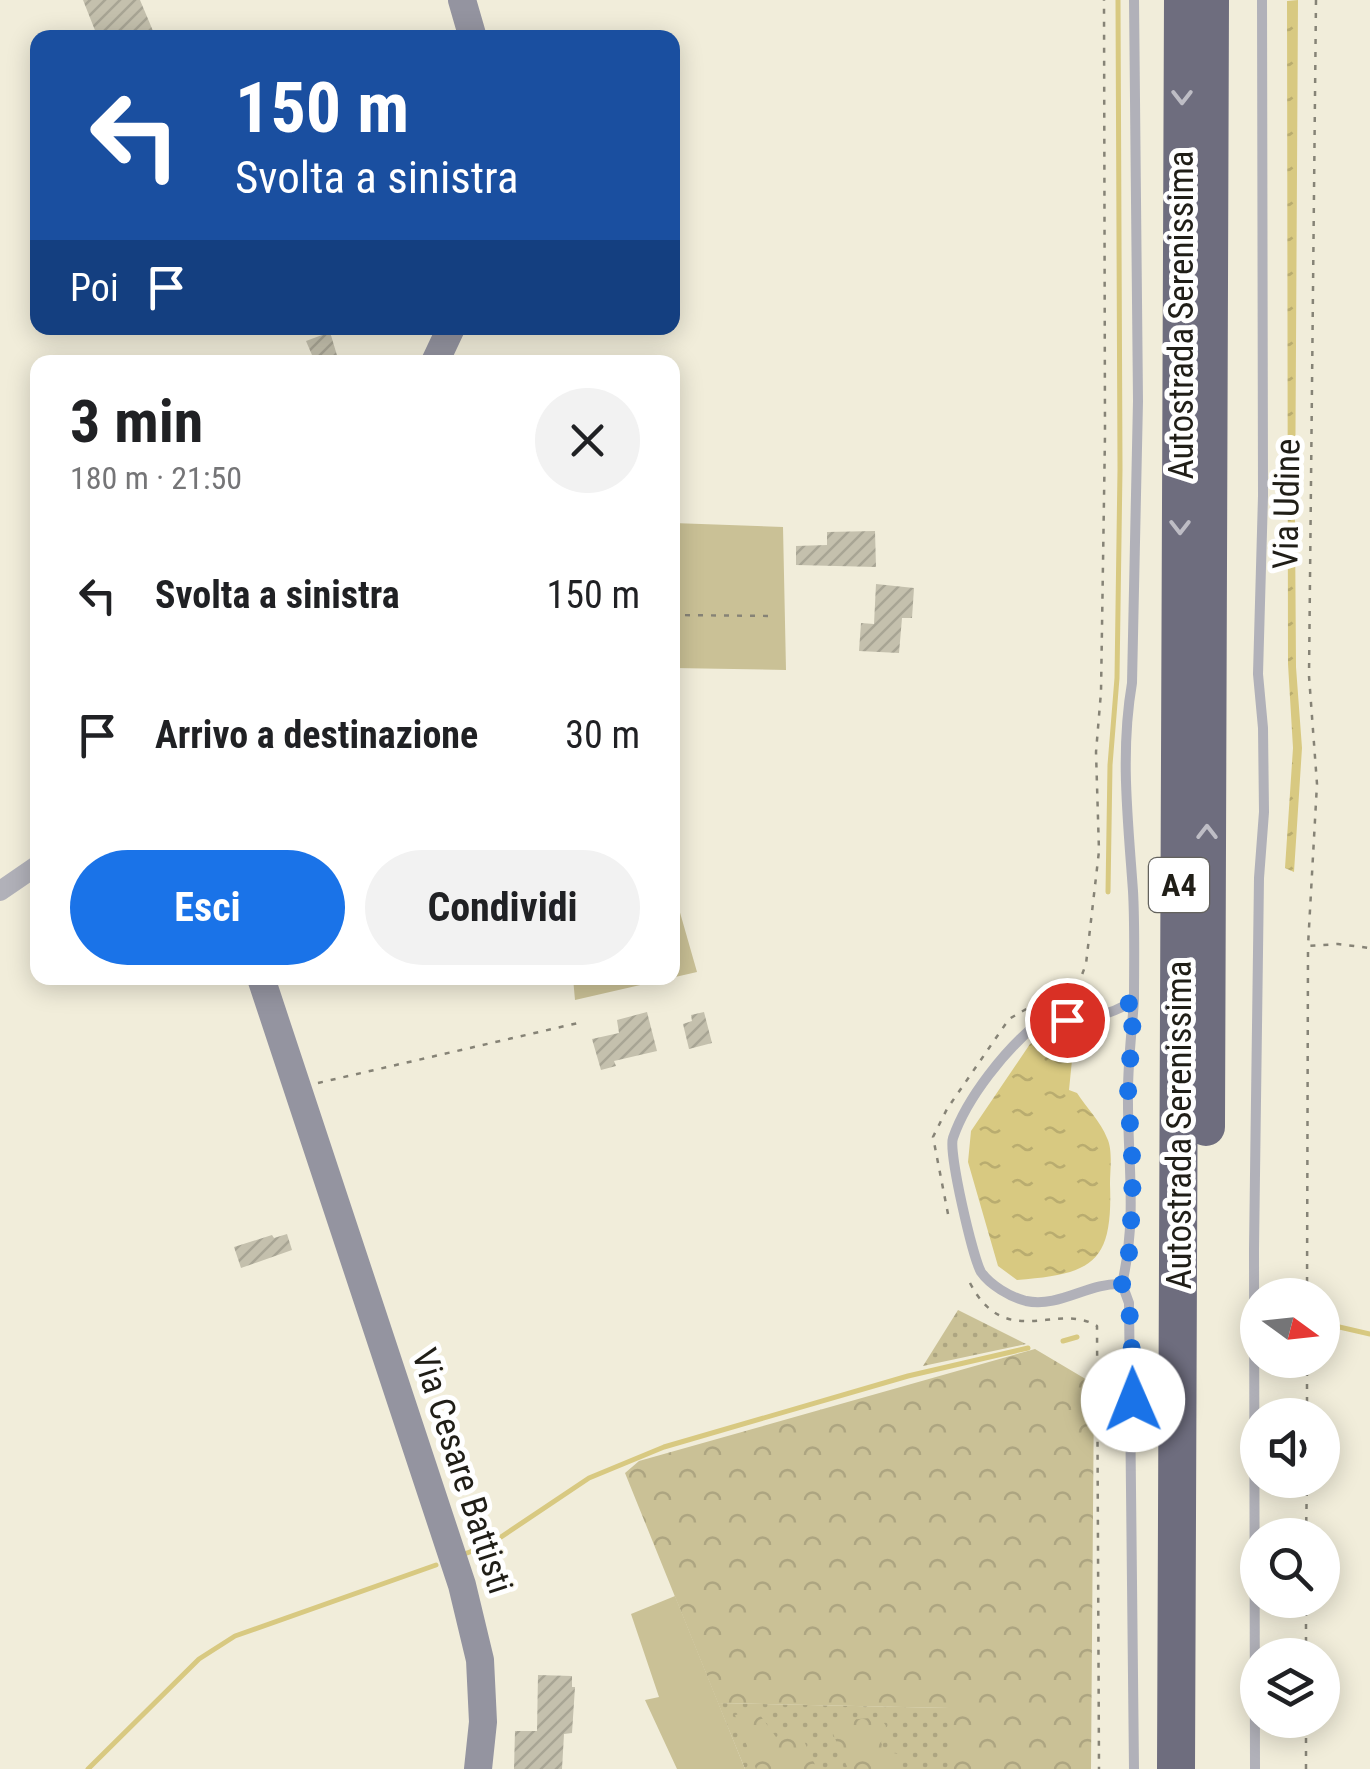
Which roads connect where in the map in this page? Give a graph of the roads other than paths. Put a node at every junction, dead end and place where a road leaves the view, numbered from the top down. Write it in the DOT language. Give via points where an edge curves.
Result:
graph roads {
  1 [pos="462,0"];
  2 [pos="1134,0"];
  3 [pos="1183,0"];
  4 [pos="1210,0"];
  5 [pos="1262,0"];
  6 [pos="471,30"];
  7 [pos="30,871"];
  8 [pos="0,892"];
  9 [pos="263,985"];
  10 [pos="1134,1000"];
  11 [pos="1122,1284"];
  12 [pos="478,1769"];
  13 [pos="1134,1769"];
  14 [pos="1176,1769"];
  15 [pos="1202,1769"];
  16 [pos="1255,1769"];
  1 -- 6 [label="street"];
  2 -- 10 [label="lane" via="1138,401 1132,683 1125,723"];
  3 -- 14 [label="highway, Autostrada Serenissima / A4, one-way"];
  15 -- 4 [label="highway, Autostrada Serenissima / A4, one-way"];
  5 -- 16 [label="lane" via="1258,674 1264,812 1254,1248"];
  7 -- 8 [label="street"];
  9 -- 12 [label="street, Via Cesare Battisti" via="462,1584 480,1660"];
  10 -- 11 [label="lane" via="1130,1248"];
  10 -- 11 [label="lane" via="1096,1018 1039,1022 999,1060 952,1142 981,1271 1000,1290 1051,1302"];
  11 -- 13 [label="lane" via="1131,1321"];
}
